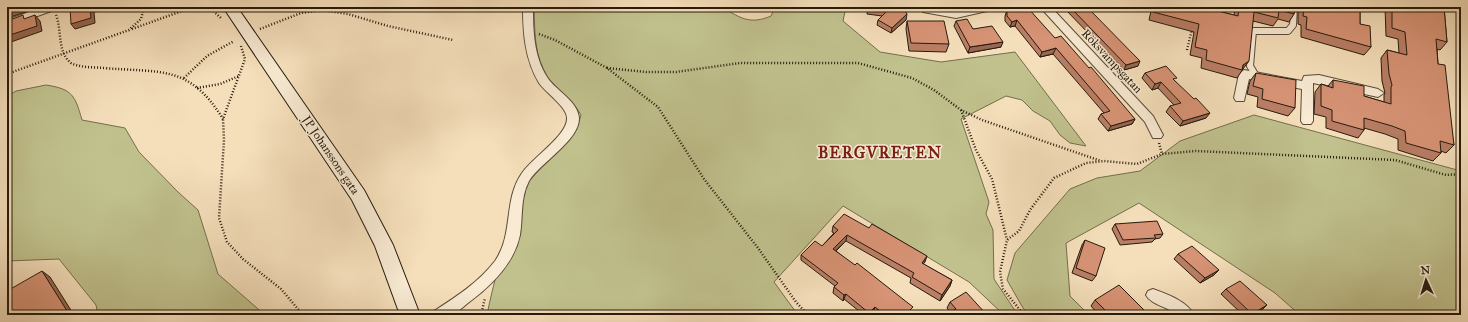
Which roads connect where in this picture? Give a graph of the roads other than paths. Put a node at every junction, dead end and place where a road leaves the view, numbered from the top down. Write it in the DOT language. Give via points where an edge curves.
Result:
graph roads {
  1 [pos="52,7"];
  2 [pos="528,7"];
  3 [pos="992,7"];
  4 [pos="1045,7"];
  5 [pos="1294,7"];
  6 [pos="926,10"];
  7 [pos="227,14"];
  8 [pos="7,24"];
  9 [pos="1256,76"];
  10 [pos="1309,86"];
  11 [pos="1378,93"];
  12 [pos="1240,98"];
  13 [pos="1307,121"];
  14 [pos="1157,135"];
  15 [pos="1153,295"];
  16 [pos="410,315"];
  17 [pos="439,315"];
  18 [pos="1187,315"];
  1 -- 8 [label="street"];
  2 -- 17 [label="street" via="531,50 538,71 549,88 569,108 573,124 568,133 532,167 518,188 511,243 502,260 478,287"];
  3 -- 6 [label="street" via="956,15"];
  4 -- 14 [label="street, Röksvampsgatan" via="1149,119"];
  5 -- 9 [label="lane" via="1293,25 1288,31 1253,31 1250,66"];
  7 -- 16 [label="street, JP Johanssons gata" via="358,196 384,246"];
  9 -- 10 [label="street"];
  9 -- 12 [label="street" via="1244,74"];
  10 -- 11 [label="street" via="1308,79 1314,79"];
  10 -- 13 [label="street"];
  15 -- 18 [label="street" via="1177,306"];
}
